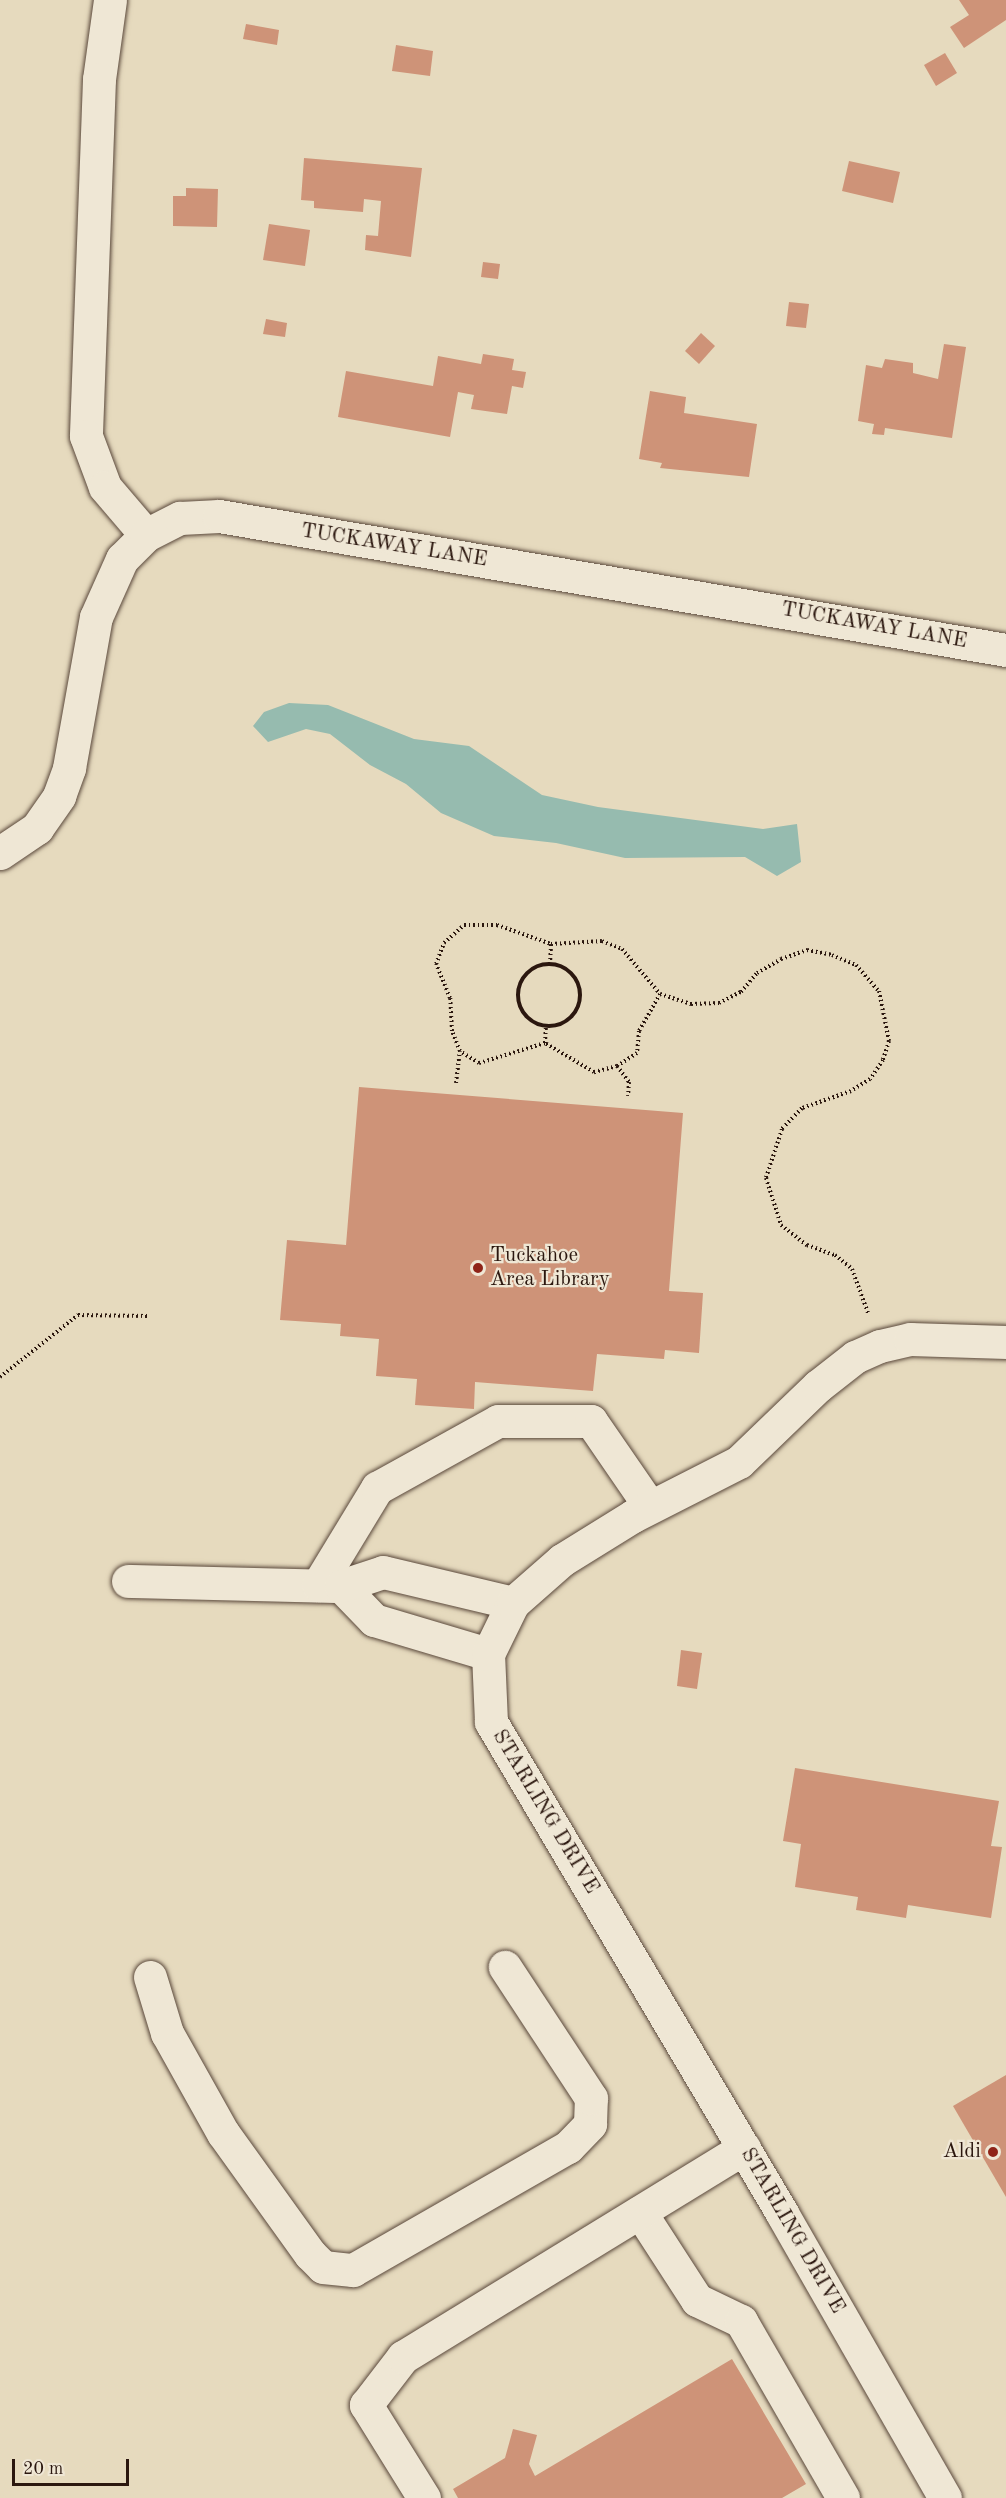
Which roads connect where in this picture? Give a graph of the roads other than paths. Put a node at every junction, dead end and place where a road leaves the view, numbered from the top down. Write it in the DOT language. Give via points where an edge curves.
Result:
graph roads {
  1 [pos="110,0"];
  2 [pos="146,535"];
  3 [pos="1006,650"];
  4 [pos="0,853"];
  5 [pos="998,1341"];
  6 [pos="650,1507"];
  7 [pos="128,1581"];
  8 [pos="330,1586"];
  9 [pos="513,1603"];
  10 [pos="488,1654"];
  11 [pos="506,1967"];
  12 [pos="150,1977"];
  13 [pos="744,2148"];
  14 [pos="640,2212"];
  15 [pos="424,2498"];
  16 [pos="843,2498"];
  17 [pos="945,2498"];
  1 -- 2 [label="street" via="99,79 86,436 105,487"];
  2 -- 3 [label="street, TUCKAWAY LANE" via="180,518 219,516"];
  2 -- 4 [label="street, TUCKAWAY LANE" via="122,559 96,617 69,768 59,796 37,828"];
  5 -- 6 [label="street, STARLING DRIVE" via="910,1339 880,1346 831,1375 739,1462"];
  6 -- 8 [label="street" via="591,1420 498,1420 377,1488"];
  6 -- 9 [label="street, STARLING DRIVE" via="562,1560"];
  7 -- 8 [label="street"];
  8 -- 9 [label="street" via="383,1572"];
  8 -- 10 [label="street" via="374,1620"];
  9 -- 10 [label="street, STARLING DRIVE"];
  10 -- 13 [label="street, STARLING DRIVE" via="491,1722"];
  11 -- 12 [label="street" via="591,2098 590,2124 568,2147 353,2270 323,2267 310,2254 223,2133 166,2033"];
  13 -- 14 [label="street"];
  13 -- 17 [label="street, STARLING DRIVE"];
  14 -- 15 [label="street" via="403,2357 366,2404"];
  14 -- 16 [label="street" via="697,2300 741,2321"];
}
